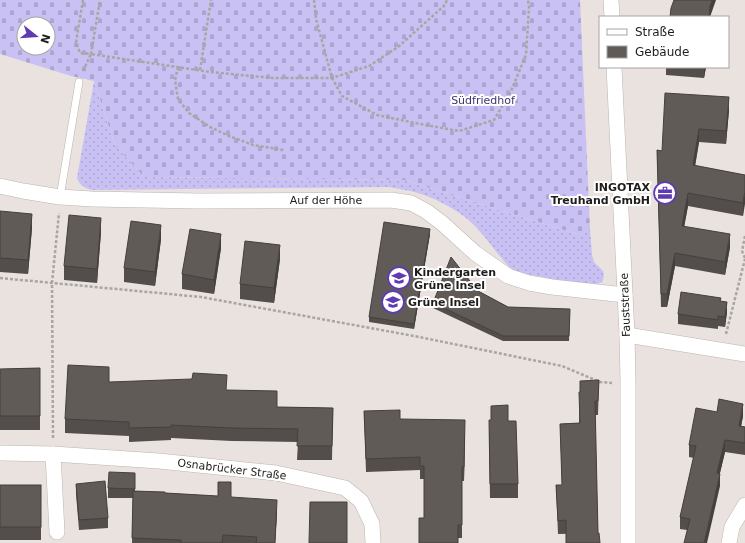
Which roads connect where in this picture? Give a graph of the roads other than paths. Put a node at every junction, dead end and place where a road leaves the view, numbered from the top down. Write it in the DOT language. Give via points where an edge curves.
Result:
graph roads {
  1 [pos="611,0"];
  2 [pos="612,16"];
  3 [pos="614,68"];
  4 [pos="79,82"];
  5 [pos="0,186"];
  6 [pos="60,197"];
  7 [pos="625,295"];
  8 [pos="627,335"];
  9 [pos="745,354"];
  10 [pos="0,453"];
  11 [pos="53,454"];
  12 [pos="745,505"];
  13 [pos="57,532"];
  14 [pos="373,543"];
  15 [pos="628,543"];
  16 [pos="729,543"];
  1 -- 2 [label="street"];
  3 -- 7 [label="street, Fauststraße"];
  4 -- 6 [label="lane"];
  5 -- 6 [label="street, Auf der Höhe"];
  6 -- 7 [label="street, Auf der Höhe" via="205,201 391,200 411,203 442,223 475,253 508,276 552,287"];
  7 -- 8 [label="street, Fauststraße"];
  8 -- 9 [label="street"];
  8 -- 15 [label="street, Fauststraße"];
  10 -- 11 [label="street, Osnabrücker Straße"];
  11 -- 13 [label="street"];
  11 -- 14 [label="street, Osnabrücker Straße" via="159,461 276,473 345,488 361,501 372,524"];
  12 -- 16 [label="street" via="732,528"];
}
